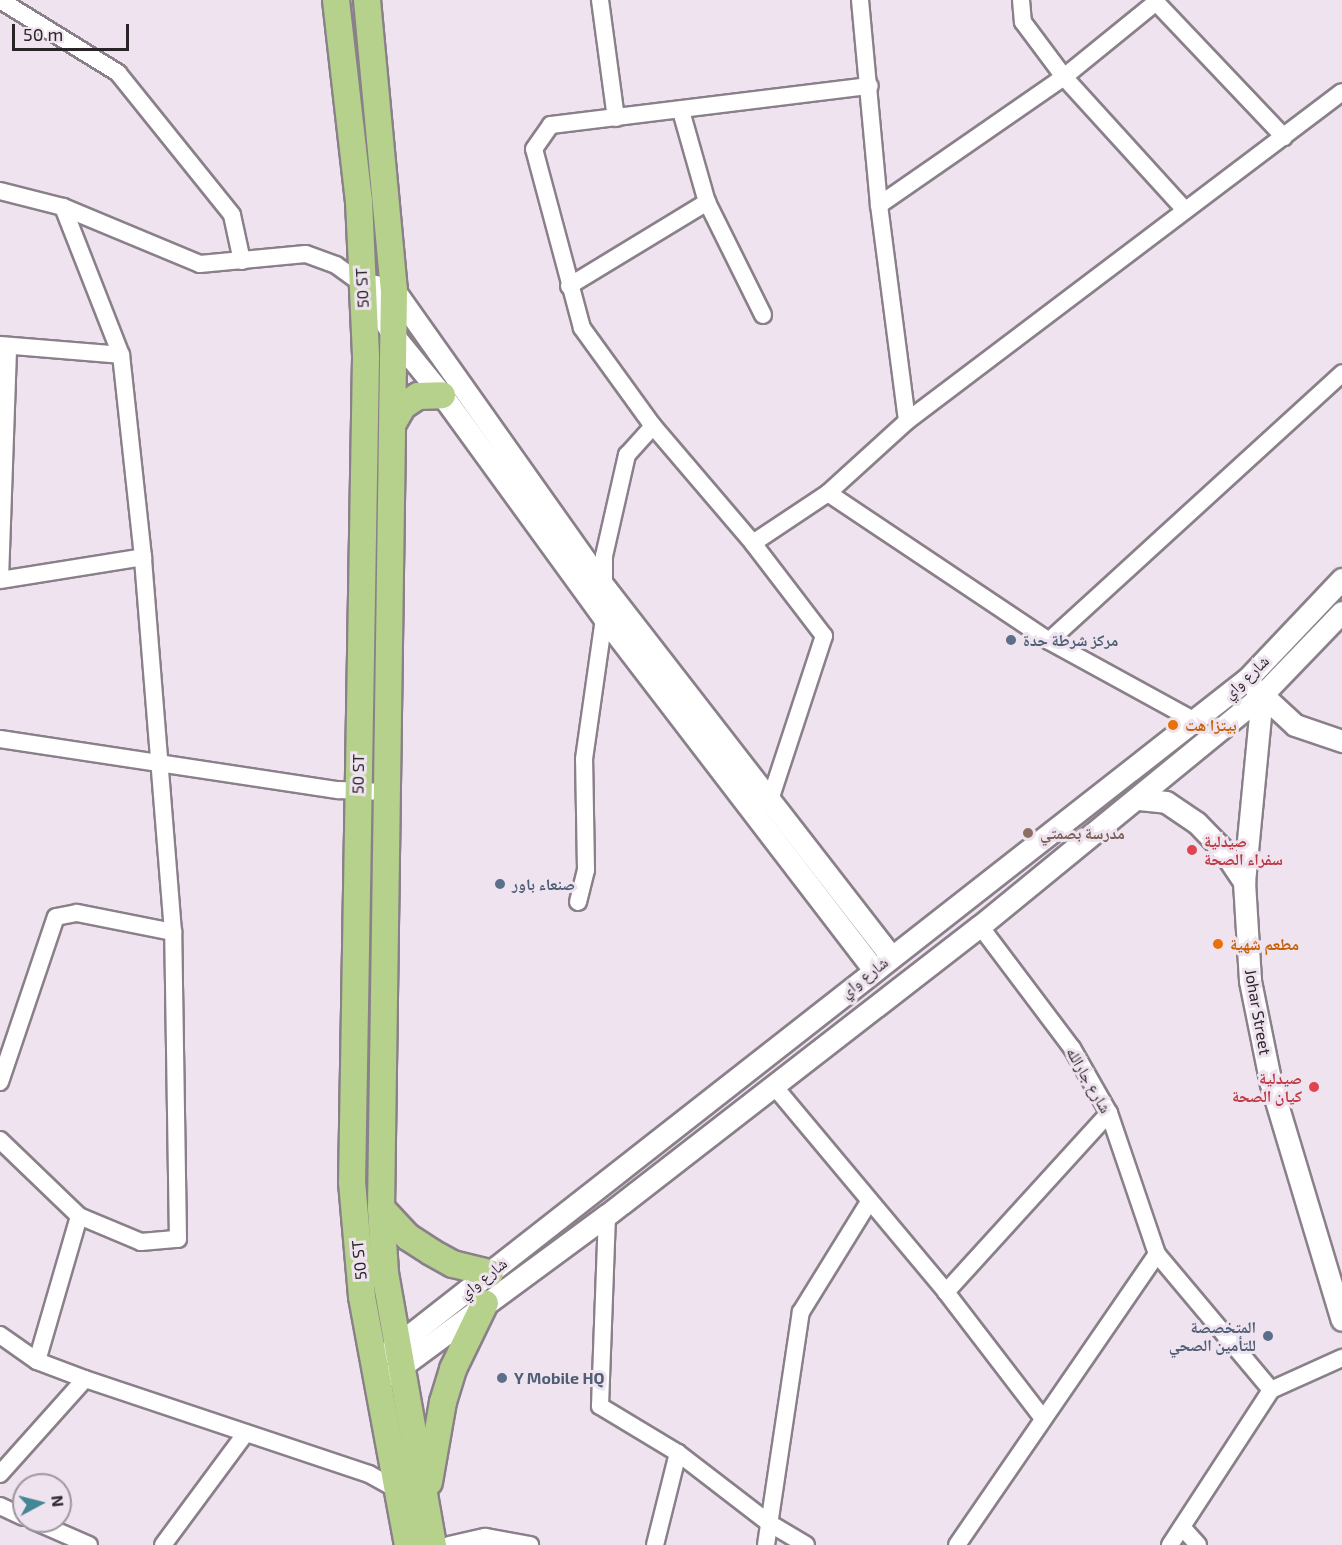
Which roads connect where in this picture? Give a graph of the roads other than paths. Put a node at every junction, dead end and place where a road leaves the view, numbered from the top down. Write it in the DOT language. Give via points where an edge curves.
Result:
graph roads {
  1 [pos="0,0"];
  2 [pos="336,0"];
  3 [pos="367,0"];
  4 [pos="600,0"];
  5 [pos="860,0"];
  6 [pos="1021,0"];
  7 [pos="1155,2"];
  8 [pos="1064,77"];
  9 [pos="870,86"];
  10 [pos="1342,92"];
  11 [pos="681,111"];
  12 [pos="616,118"];
  13 [pos="1284,137"];
  14 [pos="0,191"];
  15 [pos="707,202"];
  16 [pos="879,205"];
  17 [pos="63,207"];
  18 [pos="1185,210"];
  19 [pos="242,261"];
  20 [pos="361,283"];
  21 [pos="569,286"];
  22 [pos="394,290"];
  23 [pos="763,315"];
  24 [pos="393,335"];
  25 [pos="4,345"];
  26 [pos="121,355"];
  27 [pos="1342,374"];
  28 [pos="442,395"];
  29 [pos="907,421"];
  30 [pos="393,423"];
  31 [pos="653,426"];
  32 [pos="828,493"];
  33 [pos="753,543"];
  34 [pos="143,557"];
  35 [pos="0,579"];
  36 [pos="1342,579"];
  37 [pos="606,589"];
  38 [pos="1342,612"];
  39 [pos="604,618"];
  40 [pos="1049,641"];
  41 [pos="1255,687"];
  42 [pos="1195,721"];
  43 [pos="0,739"];
  44 [pos="1342,741"];
  45 [pos="161,765"];
  46 [pos="384,792"];
  47 [pos="357,793"];
  48 [pos="1139,799"];
  49 [pos="769,803"];
  50 [pos="1244,882"];
  51 [pos="578,902"];
  52 [pos="980,926"];
  53 [pos="173,932"];
  54 [pos="891,957"];
  55 [pos="873,969"];
  56 [pos="0,1082"];
  57 [pos="774,1086"];
  58 [pos="1109,1113"];
  59 [pos="679,1124"];
  60 [pos="0,1140"];
  61 [pos="695,1145"];
  62 [pos="869,1202"];
  63 [pos="381,1208"];
  64 [pos="607,1215"];
  65 [pos="79,1216"];
  66 [pos="1157,1254"];
  67 [pos="490,1273"];
  68 [pos="946,1292"];
  69 [pos="485,1303"];
  70 [pos="1342,1320"];
  71 [pos="0,1335"];
  72 [pos="400,1354"];
  73 [pos="1342,1358"];
  74 [pos="37,1360"];
  75 [pos="377,1373"];
  76 [pos="85,1379"];
  77 [pos="1271,1390"];
  78 [pos="1042,1417"];
  79 [pos="246,1434"];
  80 [pos="678,1453"];
  81 [pos="0,1474"];
  82 [pos="398,1490"];
  83 [pos="425,1506"];
  84 [pos="769,1523"];
  85 [pos="1182,1527"];
  86 [pos="62,1533"];
  87 [pos="89,1545"];
  88 [pos="163,1545"];
  89 [pos="408,1545"];
  90 [pos="433,1545"];
  91 [pos="449,1545"];
  92 [pos="530,1545"];
  93 [pos="655,1545"];
  94 [pos="766,1545"];
  95 [pos="806,1545"];
  96 [pos="957,1545"];
  97 [pos="1170,1545"];
  98 [pos="1198,1545"];
  1 -- 19 [label="street" via="118,73 232,215"];
  2 -- 20 [label="main road, 50 ST" via="359,201"];
  3 -- 22 [label="main road, 50 ST"];
  4 -- 12 [label="street"];
  5 -- 9 [label="street"];
  6 -- 8 [label="street" via="1023,22"];
  7 -- 8 [label="street"];
  7 -- 13 [label="street"];
  8 -- 16 [label="street"];
  8 -- 18 [label="street"];
  9 -- 11 [label="street"];
  9 -- 16 [label="street"];
  10 -- 13 [label="street"];
  11 -- 12 [label="street"];
  11 -- 15 [label="street"];
  12 -- 21 [label="street" via="551,125 534,149"];
  13 -- 18 [label="street"];
  14 -- 17 [label="street"];
  15 -- 21 [label="street"];
  15 -- 23 [label="street"];
  16 -- 29 [label="street"];
  17 -- 19 [label="street" via="200,264"];
  17 -- 26 [label="street"];
  18 -- 29 [label="street"];
  19 -- 20 [label="street" via="306,254 336,265"];
  20 -- 22 [label="street"];
  20 -- 24 [label="street"];
  20 -- 47 [label="main road, 50 ST" via="366,358"];
  21 -- 31 [label="street" via="582,328"];
  22 -- 24 [label="main road, 50 ST"];
  22 -- 37 [label="street"];
  24 -- 28 [label="street"];
  24 -- 30 [label="main road, 50 ST"];
  25 -- 26 [label="street"];
  25 -- 35 [label="street"];
  26 -- 34 [label="street"];
  27 -- 40 [label="street"];
  28 -- 30 [label="main road" via="418,396 403,406"];
  28 -- 39 [label="street"];
  29 -- 32 [label="street"];
  30 -- 46 [label="main road, 50 ST"];
  31 -- 33 [label="street"];
  31 -- 37 [label="street" via="627,455 604,556"];
  32 -- 33 [label="street"];
  32 -- 40 [label="street"];
  33 -- 49 [label="street" via="824,636"];
  34 -- 35 [label="street"];
  34 -- 45 [label="street"];
  36 -- 41 [label="street, شارع واي"];
  37 -- 39 [label="street"];
  37 -- 49 [label="street"];
  38 -- 41 [label="street, شارع واي"];
  39 -- 51 [label="street" via="584,759 586,870"];
  39 -- 55 [label="street"];
  40 -- 42 [label="street"];
  41 -- 42 [label="street, شارع واي"];
  41 -- 44 [label="street" via="1295,724"];
  41 -- 48 [label="street, شارع واي"];
  41 -- 50 [label="street, Johar Street"];
  42 -- 54 [label="street, شارع واي"];
  43 -- 45 [label="street"];
  45 -- 47 [label="street"];
  45 -- 53 [label="street"];
  46 -- 47 [label="street"];
  46 -- 63 [label="main road, 50 ST"];
  47 -- 75 [label="main road, 50 ST" via="352,1182 362,1297"];
  48 -- 50 [label="street" via="1166,802 1197,823 1222,849"];
  48 -- 52 [label="street, شارع واي"];
  49 -- 54 [label="street"];
  50 -- 70 [label="street, Johar Street" via="1250,981 1271,1084"];
  52 -- 57 [label="street, شارع واي"];
  52 -- 58 [label="street, شارع جارالله" via="1072,1048"];
  53 -- 56 [label="street" via="78,913 56,917"];
  53 -- 65 [label="street" via="178,1239 141,1242"];
  54 -- 55 [label="street, شارع واي"];
  55 -- 59 [label="street, شارع واي"];
  57 -- 61 [label="street, شارع واي"];
  57 -- 62 [label="street"];
  58 -- 66 [label="street, شارع جارالله"];
  58 -- 68 [label="street"];
  59 -- 61 [label="street"];
  59 -- 67 [label="street, شارع واي"];
  60 -- 65 [label="street"];
  61 -- 64 [label="street, شارع واي"];
  62 -- 68 [label="street"];
  62 -- 84 [label="street" via="801,1312"];
  63 -- 67 [label="main road" via="408,1237 431,1252 453,1264"];
  63 -- 72 [label="main road, 50 ST" via="385,1273"];
  64 -- 69 [label="street, شارع واي"];
  64 -- 80 [label="street" via="600,1406"];
  65 -- 74 [label="street"];
  66 -- 77 [label="street, شارع جارالله"];
  66 -- 78 [label="street"];
  67 -- 72 [label="street, شارع واي"];
  68 -- 78 [label="street"];
  69 -- 72 [label="street, شارع واي"];
  69 -- 83 [label="main road" via="453,1369 443,1401"];
  71 -- 74 [label="street"];
  72 -- 75 [label="street, شارع واي"];
  72 -- 83 [label="main road, 50 ST"];
  73 -- 77 [label="street"];
  74 -- 76 [label="street"];
  75 -- 82 [label="main road, 50 ST"];
  76 -- 79 [label="street"];
  76 -- 81 [label="street"];
  77 -- 85 [label="street"];
  78 -- 96 [label="street"];
  79 -- 82 [label="street" via="369,1474"];
  79 -- 88 [label="street"];
  80 -- 84 [label="street"];
  80 -- 93 [label="street"];
  82 -- 89 [label="main road, 50 ST"];
  83 -- 90 [label="main road, 50 ST"];
  84 -- 94 [label="street"];
  84 -- 95 [label="street"];
  85 -- 97 [label="street"];
  85 -- 98 [label="street"];
  86 -- 87 [label="street"];
  91 -- 92 [label="street" via="486,1537"];
}
